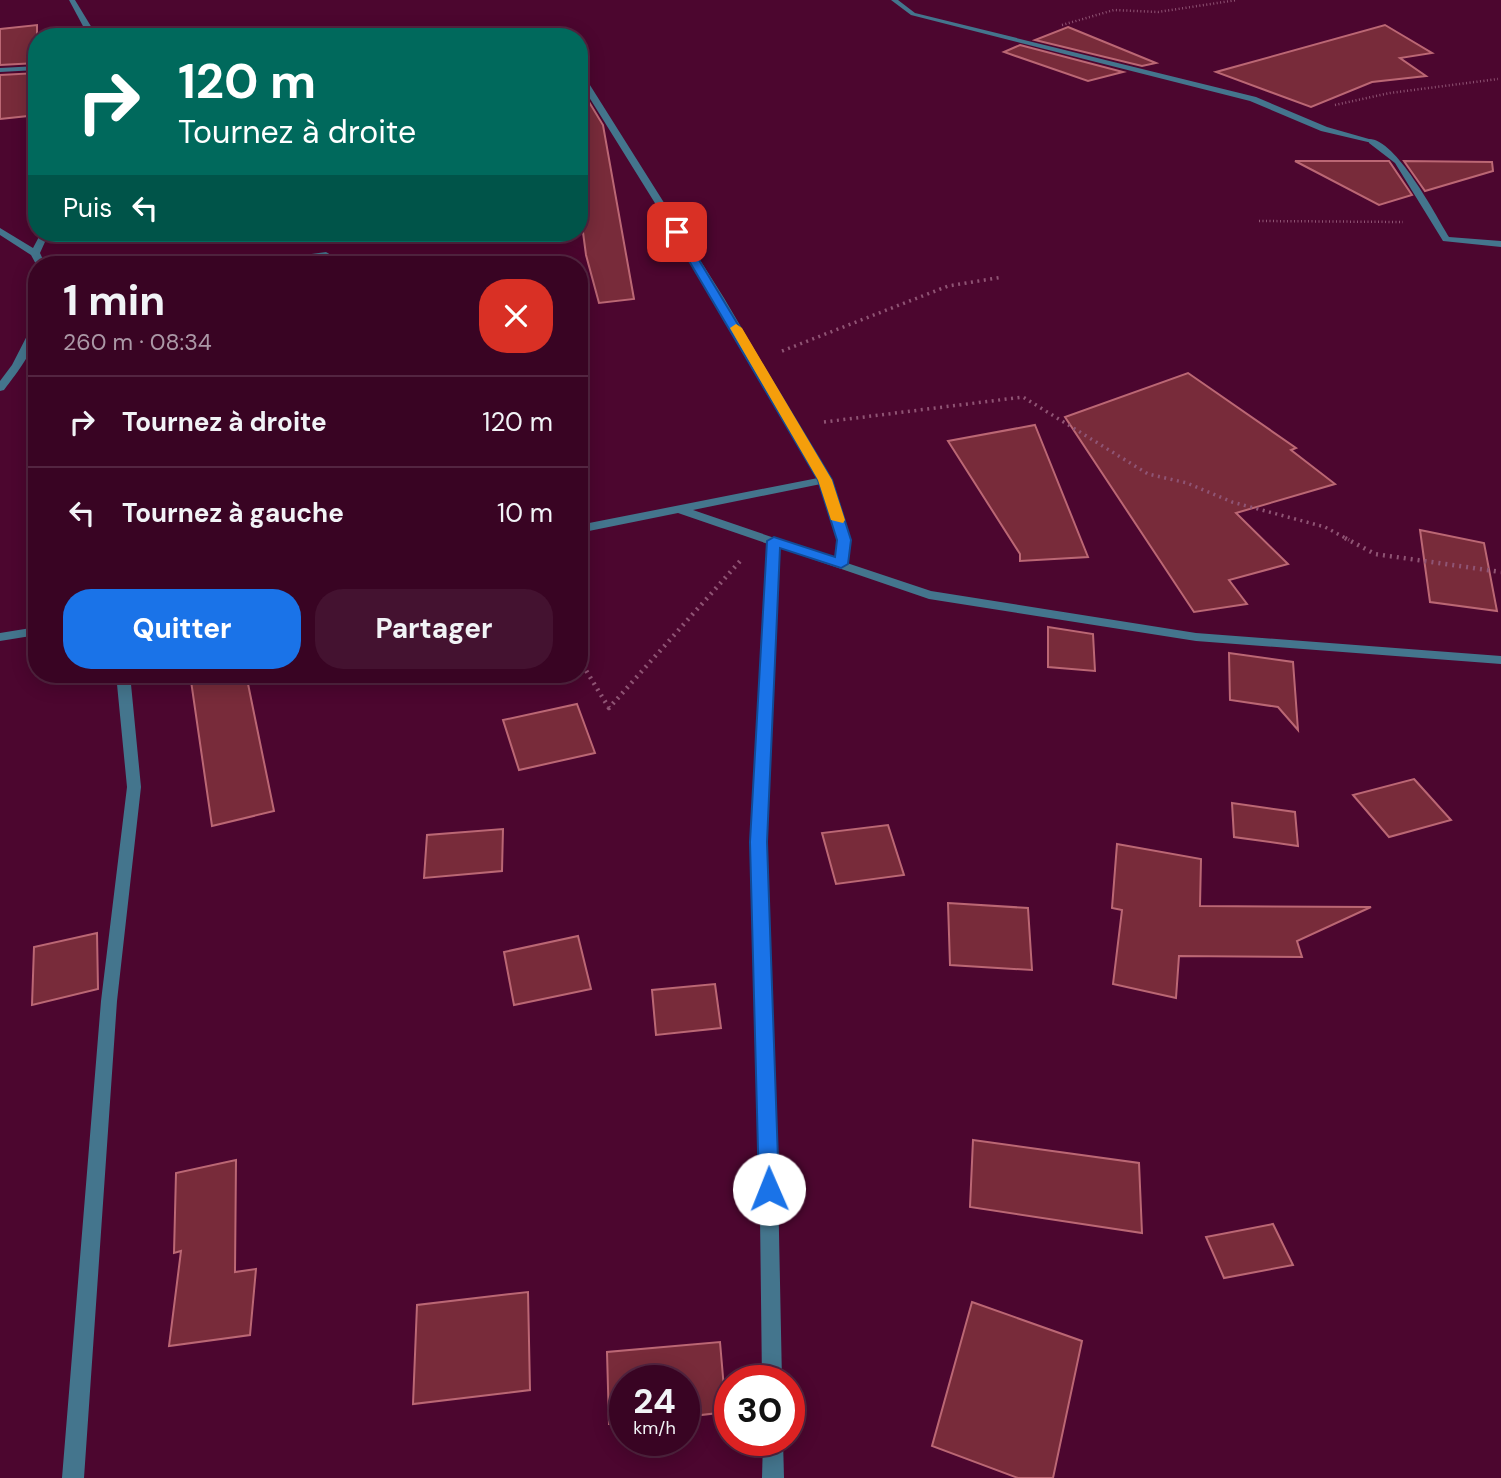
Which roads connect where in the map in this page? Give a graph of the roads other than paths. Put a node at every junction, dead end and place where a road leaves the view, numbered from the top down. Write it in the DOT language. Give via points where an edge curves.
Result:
graph roads {
  1 [pos="72,0"];
  2 [pos="894,0"];
  3 [pos="88,28"];
  4 [pos="28,68"];
  5 [pos="0,70"];
  6 [pos="588,89"];
  7 [pos="0,231"];
  8 [pos="40,242"];
  9 [pos="1501,244"];
  10 [pos="35,253"];
  11 [pos="326,255"];
  12 [pos="36,256"];
  13 [pos="319,256"];
  14 [pos="28,344"];
  15 [pos="0,388"];
  16 [pos="825,480"];
  17 [pos="679,509"];
  18 [pos="588,526"];
  19 [pos="768,539"];
  20 [pos="841,564"];
  21 [pos="28,632"];
  22 [pos="0,637"];
  23 [pos="1501,660"];
  24 [pos="124,683"];
  25 [pos="772,1365"];
  26 [pos="773,1456"];
  27 [pos="73,1478"];
  28 [pos="773,1478"];
  1 -- 3 [label="street"];
  2 -- 9 [label="street" via="913,14 1253,99 1324,128 1372,141 1398,161 1446,239"];
  4 -- 5 [label="street"];
  6 -- 16 [label="street"];
  7 -- 10 [label="street"];
  8 -- 10 [label="street"];
  10 -- 12 [label="street"];
  11 -- 13 [label="street"];
  14 -- 15 [label="street"];
  16 -- 17 [label="street"];
  16 -- 20 [label="street" via="844,540"];
  17 -- 18 [label="street"];
  17 -- 19 [label="street"];
  19 -- 20 [label="street"];
  19 -- 25 [label="street" via="758,842"];
  20 -- 23 [label="street" via="929,595 1196,637"];
  21 -- 22 [label="street"];
  24 -- 27 [label="street" via="134,787 109,1001"];
  26 -- 28 [label="street"];
}
